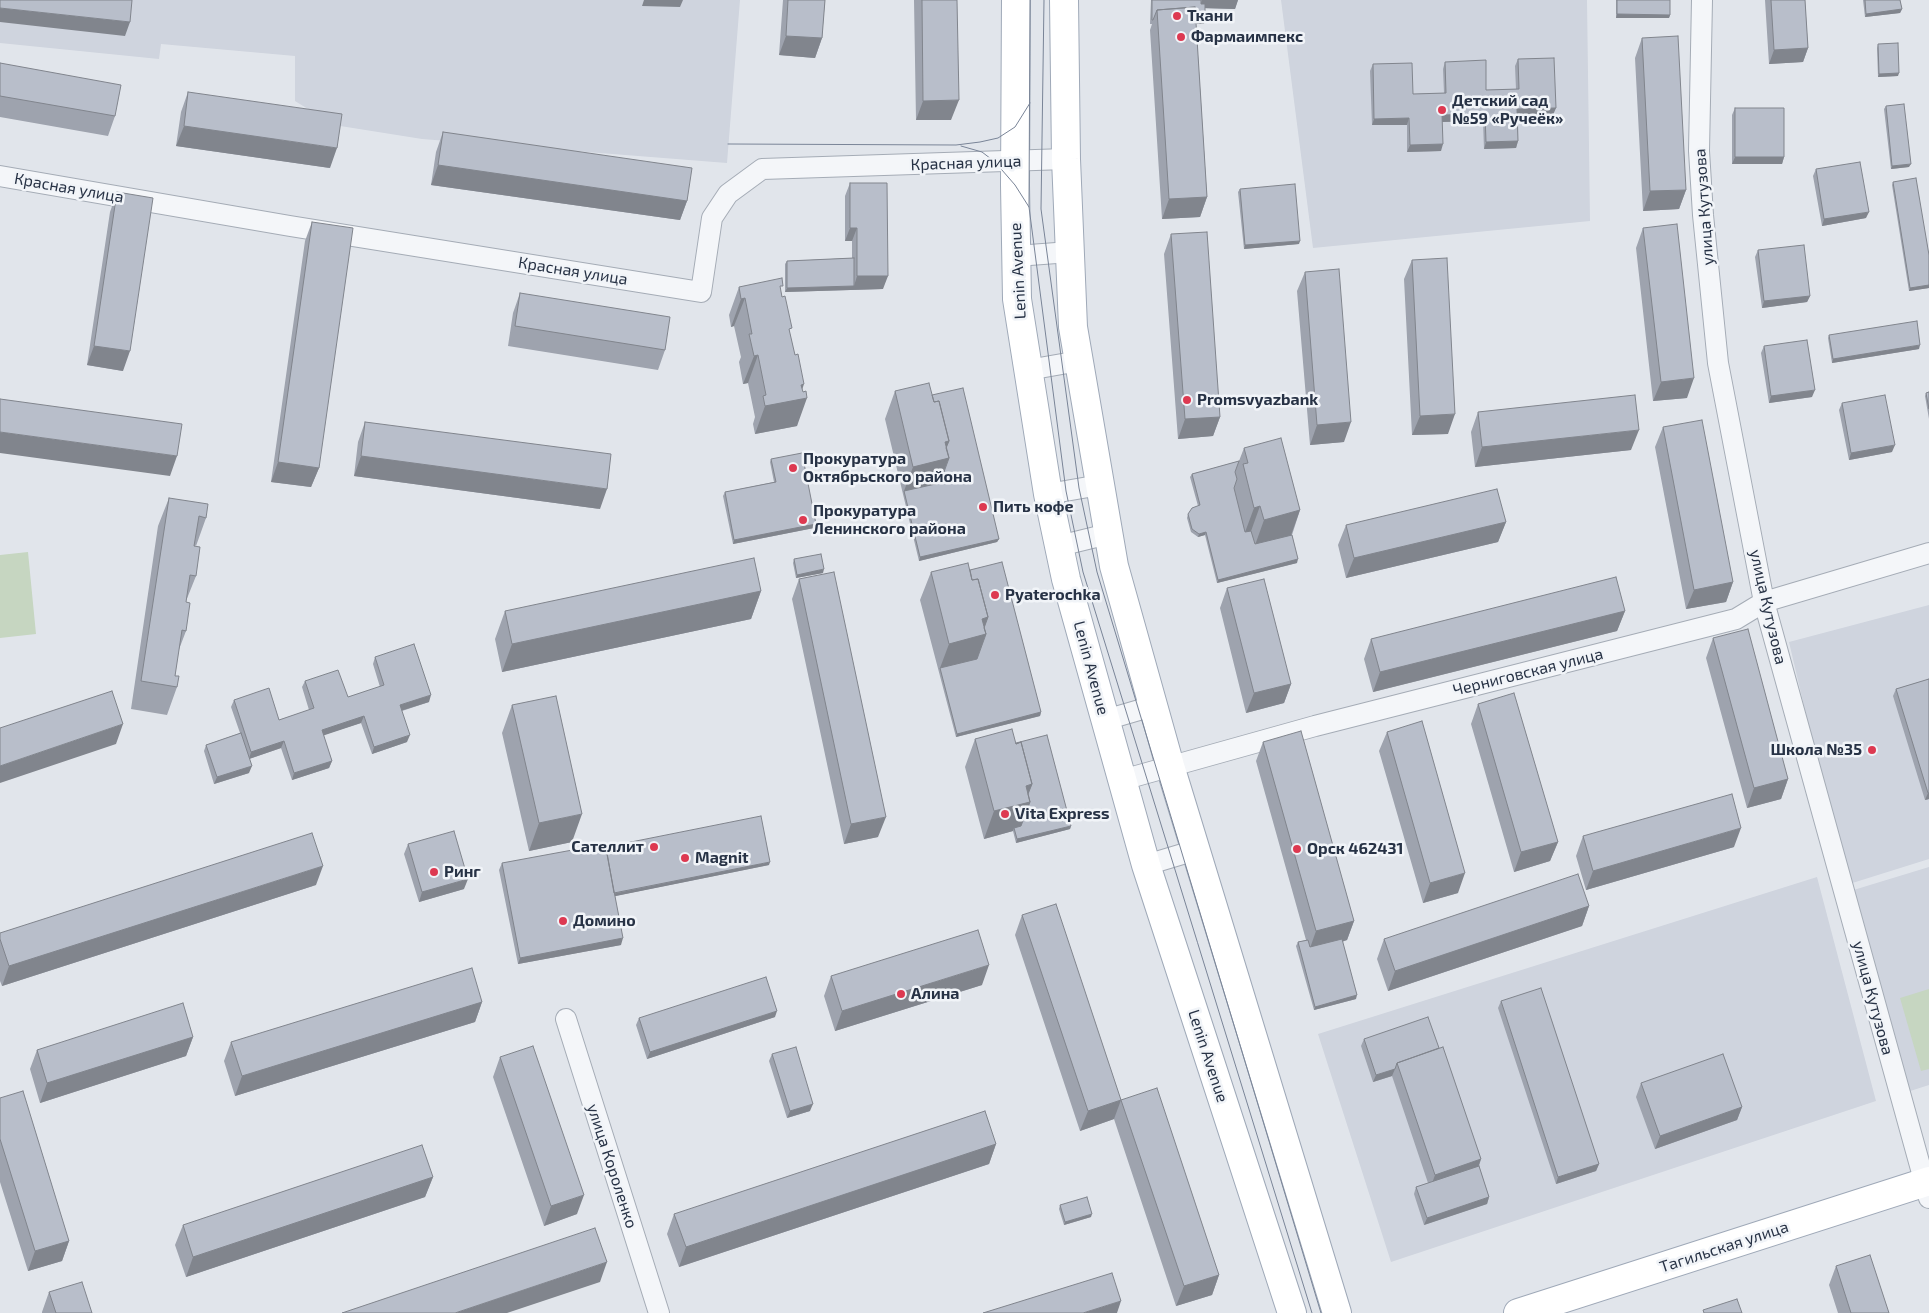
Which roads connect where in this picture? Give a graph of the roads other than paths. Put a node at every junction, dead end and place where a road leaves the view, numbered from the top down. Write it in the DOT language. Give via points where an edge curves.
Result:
graph roads {
  1 [pos="1016,0"];
  2 [pos="1064,0"];
  3 [pos="1702,0"];
  4 [pos="1066,159"];
  5 [pos="1015,162"];
  6 [pos="0,176"];
  7 [pos="1070,252"];
  8 [pos="1016,256"];
  9 [pos="1079,361"];
  10 [pos="1028,370"];
  11 [pos="1100,485"];
  12 [pos="1048,494"];
  13 [pos="1108,534"];
  14 [pos="1059,546"];
  15 [pos="1929,553"];
  16 [pos="1764,602"];
  17 [pos="1153,706"];
  18 [pos="1105,720"];
  19 [pos="1170,766"];
  20 [pos="1122,780"];
  21 [pos="1196,850"];
  22 [pos="1146,864"];
  23 [pos="566,1018"];
  24 [pos="1927,1187"];
  25 [pos="659,1313"];
  26 [pos="1292,1313"];
  27 [pos="1337,1313"];
  28 [pos="1518,1313"];
  1 -- 5 [label="main road, Lenin Avenue"];
  2 -- 4 [label="main road"];
  3 -- 16 [label="street, улица Кутузова" via="1699,151 1718,363"];
  4 -- 5 [label="street, Красная улица"];
  4 -- 7 [label="main road"];
  5 -- 6 [label="street, Красная улица" via="762,169 728,194 712,218 701,292"];
  5 -- 8 [label="main road, Lenin Avenue"];
  7 -- 8 [label="street"];
  7 -- 9 [label="main road" via="1073,327"];
  8 -- 10 [label="main road, Lenin Avenue" via="1017,300"];
  9 -- 10 [label="street"];
  9 -- 11 [label="main road"];
  10 -- 12 [label="main road, Lenin Avenue"];
  11 -- 12 [label="street"];
  11 -- 13 [label="main road"];
  12 -- 14 [label="main road, Lenin Avenue"];
  13 -- 14 [label="street"];
  13 -- 17 [label="main road"];
  14 -- 18 [label="main road, Lenin Avenue"];
  15 -- 16 [label="street, Черниговская улица"];
  16 -- 19 [label="street, Черниговская улица" via="1736,619"];
  16 -- 24 [label="street, улица Кутузова"];
  17 -- 18 [label="street"];
  17 -- 19 [label="main road"];
  18 -- 20 [label="main road, Lenin Avenue"];
  19 -- 20 [label="street, Черниговская улица"];
  19 -- 21 [label="main road"];
  20 -- 22 [label="main road, Lenin Avenue"];
  21 -- 22 [label="street"];
  21 -- 27 [label="main road"];
  22 -- 26 [label="main road, Lenin Avenue"];
  23 -- 25 [label="street, улица Короленко"];
  24 -- 28 [label="main road, Тагильская улица"];
}
